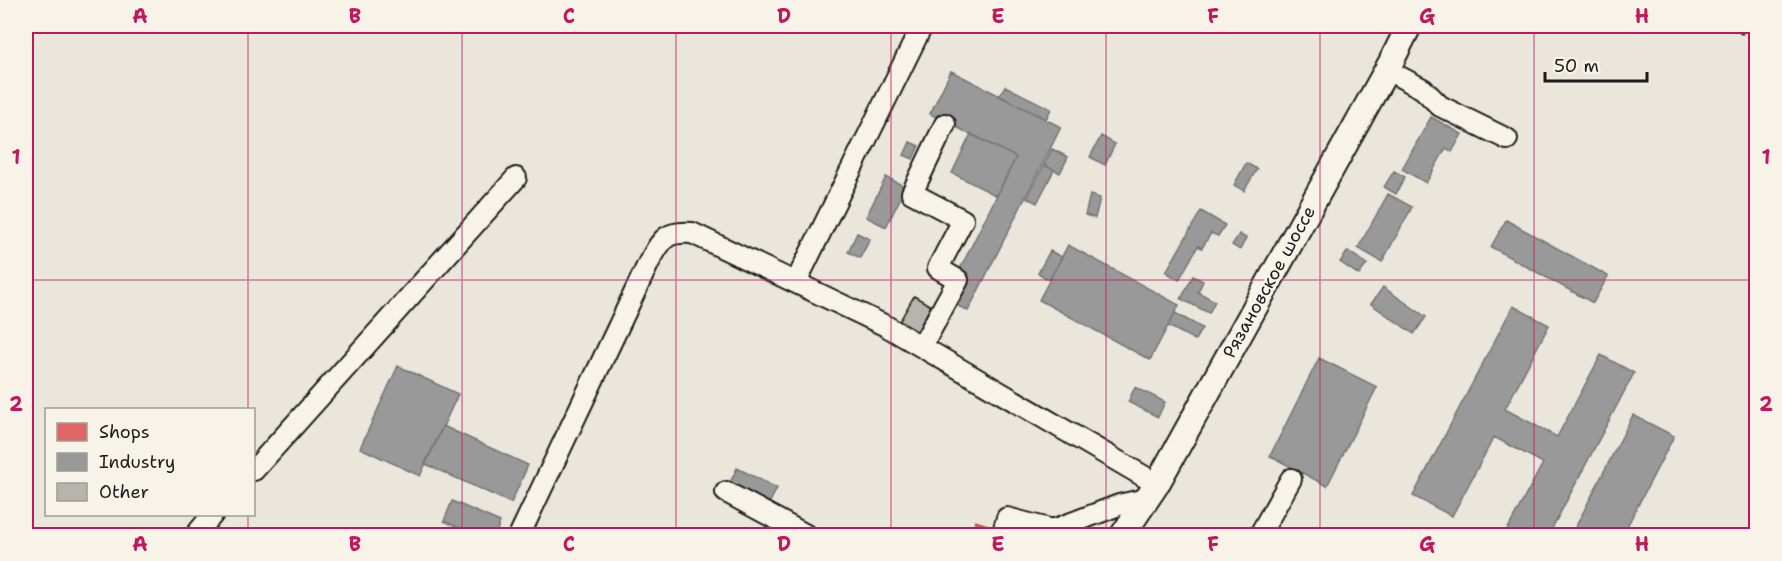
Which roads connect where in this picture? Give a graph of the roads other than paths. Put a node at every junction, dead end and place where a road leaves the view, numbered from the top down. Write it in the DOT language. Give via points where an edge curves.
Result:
graph roads {
  1 [pos="922,26"];
  2 [pos="1409,26"];
  3 [pos="1387,70"];
  4 [pos="945,124"];
  5 [pos="1507,139"];
  6 [pos="516,178"];
  7 [pos="796,282"];
  8 [pos="922,346"];
  9 [pos="255,469"];
  10 [pos="1291,479"];
  11 [pos="726,492"];
  12 [pos="1151,492"];
  13 [pos="211,516"];
  14 [pos="1051,533"];
  15 [pos="195,536"];
  16 [pos="519,536"];
  17 [pos="808,536"];
  18 [pos="1002,536"];
  19 [pos="1122,536"];
  20 [pos="1259,536"];
  1 -- 7 [label="lane"];
  2 -- 3 [label="main road, Рязановское шоссе"];
  3 -- 5 [label="lane" via="1423,89 1440,106"];
  3 -- 12 [label="main road, Рязановское шоссе"];
  4 -- 8 [label="lane" via="912,193 963,220 938,268 958,280"];
  6 -- 9 [label="lane"];
  7 -- 8 [label="lane"];
  7 -- 16 [label="lane" via="692,233 676,232 662,239"];
  8 -- 12 [label="lane"];
  10 -- 20 [label="lane"];
  11 -- 17 [label="lane"];
  12 -- 14 [label="lane"];
  12 -- 19 [label="main road, Рязановское шоссе"];
  13 -- 15 [label="lane"];
  14 -- 18 [label="lane" via="1007,518"];
}
